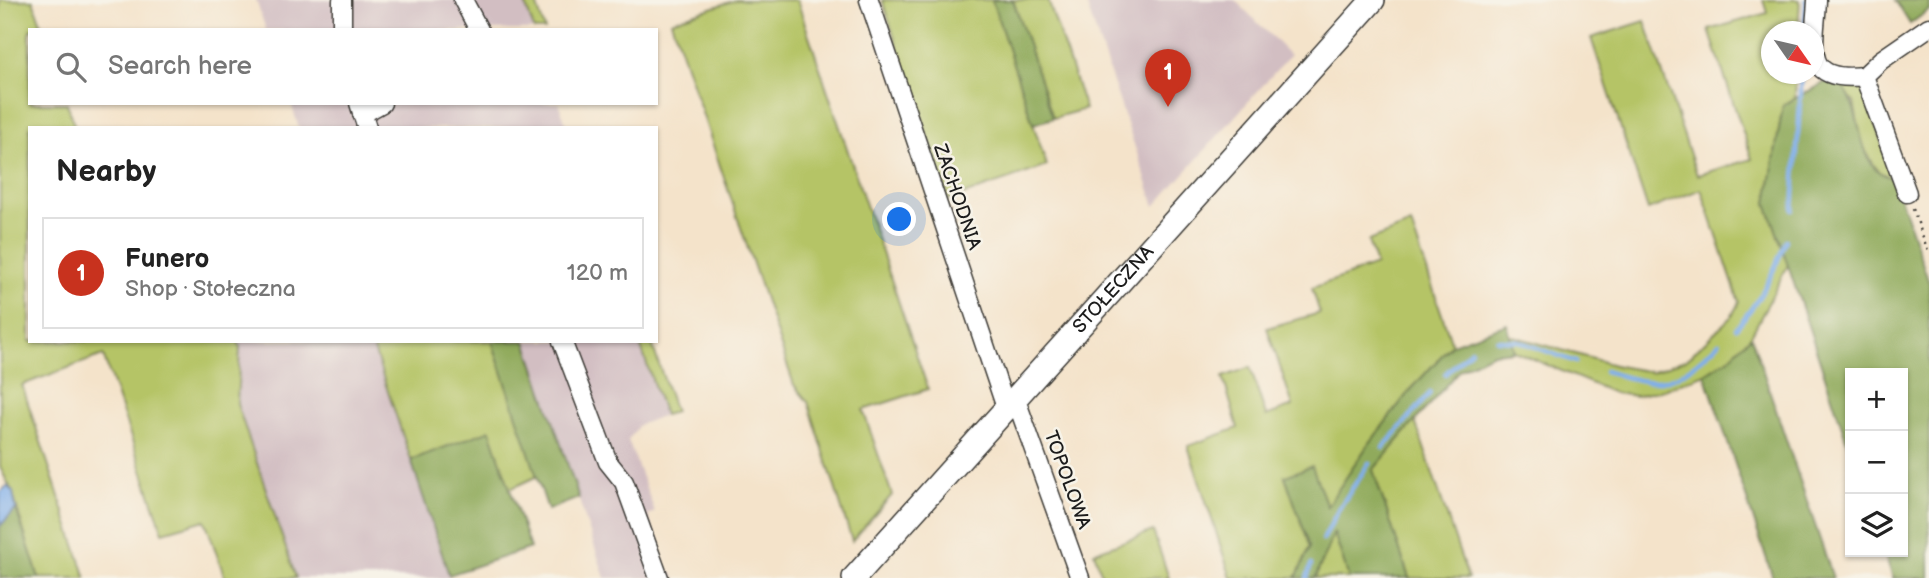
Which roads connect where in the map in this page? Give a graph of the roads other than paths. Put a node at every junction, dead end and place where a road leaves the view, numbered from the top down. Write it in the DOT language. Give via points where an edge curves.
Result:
graph roads {
  1 [pos="342,0"];
  2 [pos="463,0"];
  3 [pos="869,0"];
  4 [pos="1373,0"];
  5 [pos="1817,0"];
  6 [pos="342,28"];
  7 [pos="478,28"];
  8 [pos="1927,33"];
  9 [pos="1864,76"];
  10 [pos="379,105"];
  11 [pos="362,115"];
  12 [pos="1907,192"];
  13 [pos="563,343"];
  14 [pos="1010,402"];
  15 [pos="659,578"];
  16 [pos="854,578"];
  17 [pos="1080,578"];
  1 -- 6 [label="street"];
  2 -- 7 [label="street"];
  3 -- 14 [label="street, ZACHODNIA"];
  4 -- 14 [label="main road, STOŁECZNA"];
  5 -- 9 [label="street" via="1814,54 1818,67 1826,74"];
  8 -- 9 [label="street" via="1881,60"];
  9 -- 12 [label="street"];
  10 -- 11 [label="street"];
  13 -- 15 [label="street" via="608,461 624,482"];
  14 -- 16 [label="main road, STOŁECZNA"];
  14 -- 17 [label="street, TOPOLOWA"];
}
